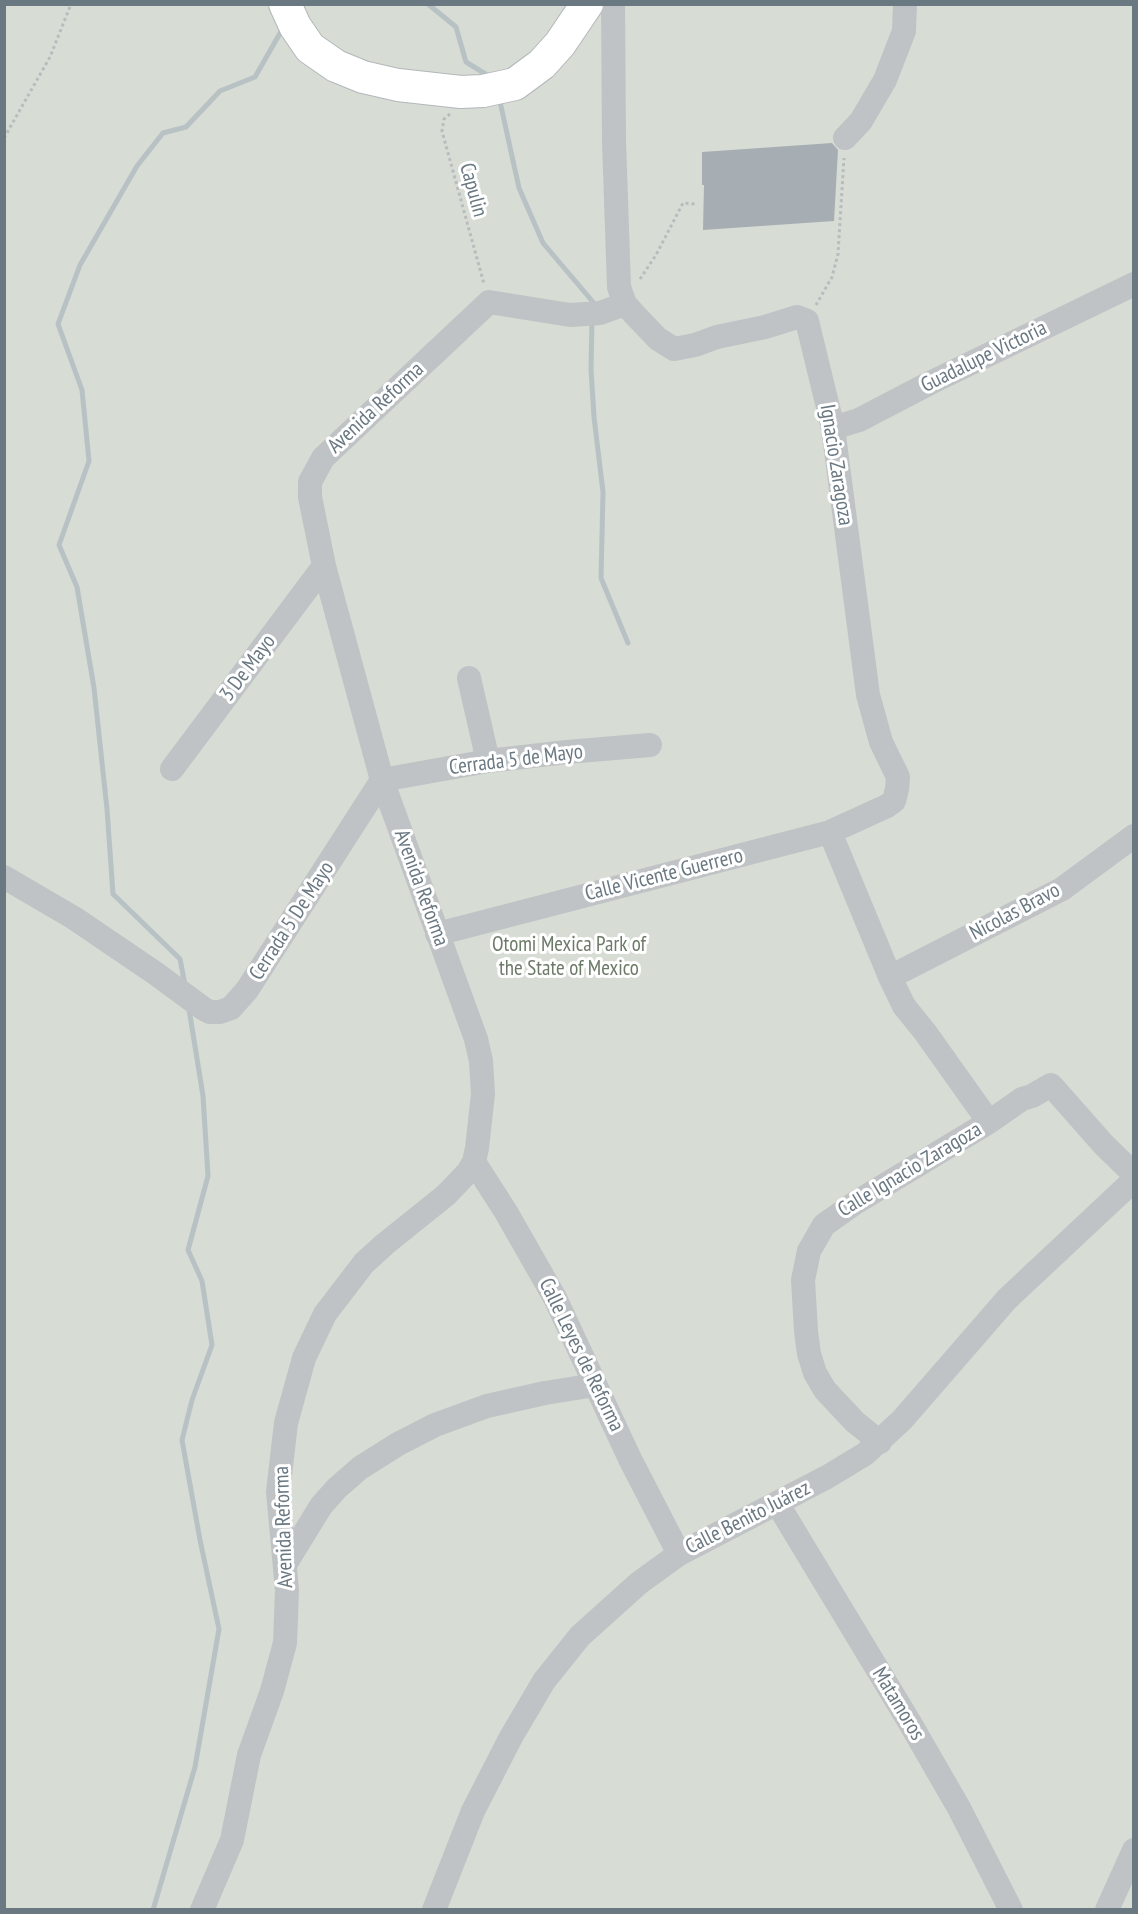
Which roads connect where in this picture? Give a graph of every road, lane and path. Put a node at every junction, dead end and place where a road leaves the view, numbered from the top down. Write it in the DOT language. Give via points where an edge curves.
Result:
graph roads {
  1 [pos="71,4"];
  2 [pos="285,4"];
  3 [pos="587,4"];
  4 [pos="613,4"];
  5 [pos="905,4"];
  6 [pos="472,92"];
  7 [pos="4,138"];
  8 [pos="845,138"];
  9 [pos="696,204"];
  10 [pos="1134,284"];
  11 [pos="489,302"];
  12 [pos="625,304"];
  13 [pos="807,321"];
  14 [pos="833,428"];
  15 [pos="324,566"];
  16 [pos="469,678"];
  17 [pos="650,746"];
  18 [pos="488,761"];
  19 [pos="172,769"];
  20 [pos="382,780"];
  21 [pos="887,806"];
  22 [pos="830,832"];
  23 [pos="1134,837"];
  24 [pos="4,877"];
  25 [pos="437,934"];
  26 [pos="890,977"];
  27 [pos="989,1122"];
  28 [pos="474,1162"];
  29 [pos="1134,1174"];
  30 [pos="1134,1180"];
  31 [pos="595,1385"];
  32 [pos="880,1442"];
  33 [pos="777,1503"];
  34 [pos="679,1554"];
  35 [pos="286,1563"];
  36 [pos="1134,1850"];
  37 [pos="202,1910"];
  38 [pos="434,1910"];
  39 [pos="1011,1910"];
  40 [pos="1107,1910"];
  1 -- 7 [label="path" via="50,57"];
  2 -- 6 [label="main road" via="310,48 336,66 398,85"];
  3 -- 6 [label="main road" via="542,64 515,84"];
  4 -- 12 [label="street" via="619,287"];
  5 -- 8 [label="street" via="903,31 885,81 861,121"];
  6 -- 11 [label="path, Capulin" via="444,119 442,131"];
  8 -- 13 [label="path" via="838,255 832,277"];
  9 -- 12 [label="path" via="683,203"];
  10 -- 14 [label="street, Guadalupe Victoria" via="859,420"];
  11 -- 12 [label="street" via="570,315 600,313"];
  11 -- 15 [label="street, Avenida Reforma" via="323,458 313,473 310,497"];
  12 -- 13 [label="street" via="658,339 674,349 797,317"];
  13 -- 14 [label="street, Ignacio Zaragoza"];
  14 -- 21 [label="street, Ignacio Zaragoza" via="868,695 881,742 898,777 896,796"];
  15 -- 19 [label="street, 3 De Mayo"];
  15 -- 20 [label="street, Avenida Reforma"];
  16 -- 18 [label="street"];
  17 -- 18 [label="street, Cerrada 5 de Mayo"];
  18 -- 20 [label="street, Cerrada 5 de Mayo"];
  20 -- 24 [label="street, Cerrada 5 De Mayo" via="247,990 225,1011 204,1009 74,918"];
  20 -- 25 [label="street, Avenida Reforma"];
  21 -- 22 [label="street, Calle Vicente Guerrero"];
  22 -- 25 [label="street, Calle Vicente Guerrero"];
  22 -- 26 [label="street, Calle Ignacio Zaragoza"];
  23 -- 26 [label="street, Nicolas Bravo" via="1062,889"];
  25 -- 28 [label="street, Avenida Reforma" via="481,1061 483,1094"];
  26 -- 27 [label="street, Calle Ignacio Zaragoza" via="904,1006"];
  27 -- 29 [label="street" via="1051,1084"];
  27 -- 32 [label="street, Calle Ignacio Zaragoza" via="837,1214 824,1225 809,1251 804,1303 815,1373 838,1406"];
  28 -- 31 [label="street, Calle Leyes de Reforma" via="555,1298"];
  28 -- 35 [label="street, Avenida Reforma" via="446,1195 364,1263 312,1338 292,1397 281,1458 279,1515"];
  30 -- 32 [label="street, Calle Benito Juárez" via="1007,1299"];
  31 -- 34 [label="street, Calle Leyes de Reforma"];
  31 -- 35 [label="street" via="487,1406 398,1444 337,1488 315,1514"];
  32 -- 33 [label="street, Calle Benito Juárez" via="846,1466"];
  33 -- 34 [label="street, Calle Benito Juárez"];
  33 -- 39 [label="street, Matamoros" via="916,1732"];
  34 -- 38 [label="street, Calle Benito Juárez" via="605,1612 544,1681 473,1811"];
  35 -- 37 [label="street, Avenida Reforma" via="287,1618 280,1667 249,1755 232,1840"];
  36 -- 40 [label="street"];
}
